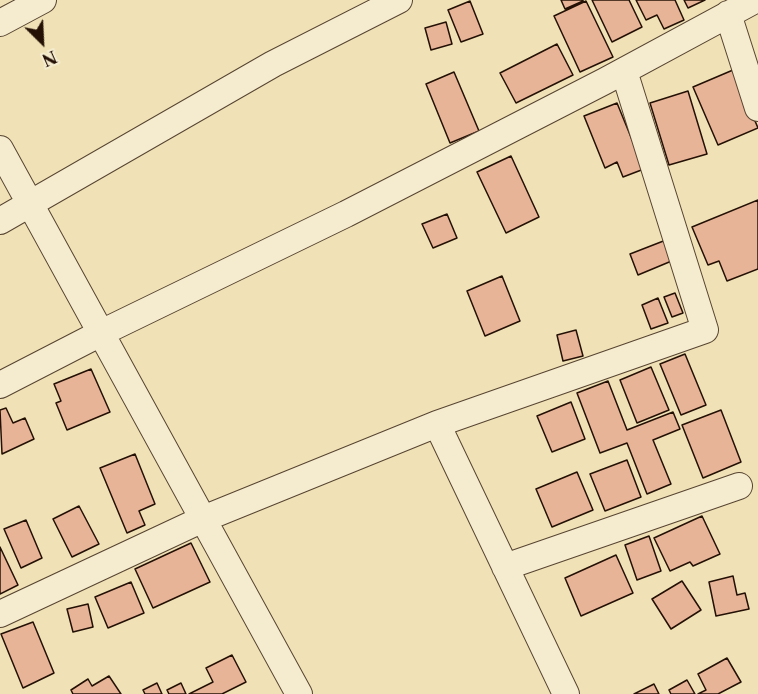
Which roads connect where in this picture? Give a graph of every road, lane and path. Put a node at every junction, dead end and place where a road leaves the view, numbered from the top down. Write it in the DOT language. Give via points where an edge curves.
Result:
graph roads {
  1 [pos="43,0"];
  2 [pos="399,0"];
  3 [pos="755,0"];
  4 [pos="728,14"];
  5 [pos="0,23"];
  6 [pos="624,71"];
  7 [pos="758,108"];
  8 [pos="0,149"];
  9 [pos="30,204"];
  10 [pos="0,221"];
  11 [pos="101,333"];
  12 [pos="0,385"];
  13 [pos="437,424"];
  14 [pos="739,486"];
  15 [pos="203,519"];
  16 [pos="505,567"];
  17 [pos="0,614"];
  18 [pos="299,694"];
  19 [pos="566,694"];
  1 -- 5 [label="street"];
  2 -- 9 [label="street" via="273,64"];
  3 -- 4 [label="street"];
  4 -- 6 [label="street"];
  4 -- 7 [label="street"];
  6 -- 11 [label="street" via="346,214"];
  6 -- 13 [label="street" via="705,330"];
  8 -- 9 [label="street"];
  9 -- 10 [label="street"];
  9 -- 11 [label="street"];
  11 -- 12 [label="street"];
  11 -- 15 [label="street"];
  13 -- 15 [label="street"];
  13 -- 16 [label="street"];
  14 -- 16 [label="street"];
  15 -- 17 [label="street"];
  15 -- 18 [label="street"];
  16 -- 19 [label="street"];
}
